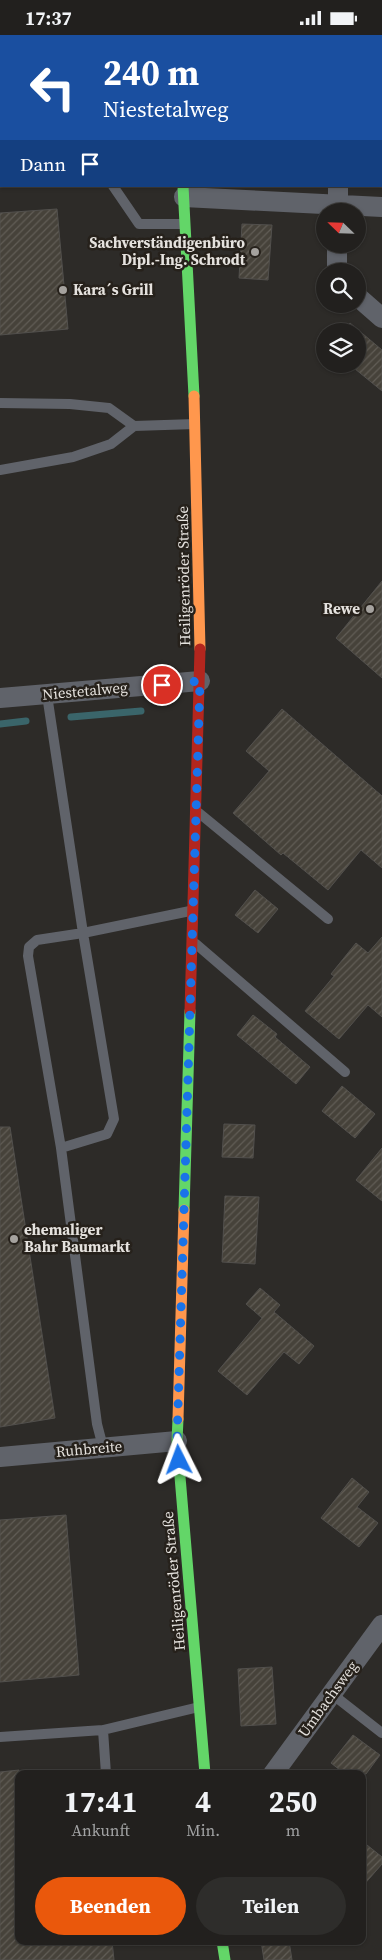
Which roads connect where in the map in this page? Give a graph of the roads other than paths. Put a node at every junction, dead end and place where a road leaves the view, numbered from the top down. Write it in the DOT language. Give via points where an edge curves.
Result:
graph roads {
  1 [pos="114,187"];
  2 [pos="184,191"];
  3 [pos="338,201"];
  4 [pos="382,207"];
  5 [pos="185,224"];
  6 [pos="366,304"];
  7 [pos="382,318"];
  8 [pos="0,403"];
  9 [pos="196,424"];
  10 [pos="134,426"];
  11 [pos="0,470"];
  12 [pos="200,681"];
  13 [pos="47,695"];
  14 [pos="0,698"];
  15 [pos="196,811"];
  16 [pos="194,911"];
  17 [pos="328,919"];
  18 [pos="83,933"];
  19 [pos="193,942"];
  20 [pos="345,1072"];
  21 [pos="61,1148"];
  22 [pos="177,1441"];
  23 [pos="103,1447"];
  24 [pos="0,1457"];
  25 [pos="382,1625"];
  26 [pos="332,1694"];
  27 [pos="200,1707"];
  28 [pos="102,1730"];
  29 [pos="382,1733"];
  30 [pos="0,1737"];
  31 [pos="106,1770"];
  32 [pos="205,1770"];
  33 [pos="276,1770"];
  34 [pos="223,1945"];
  35 [pos="225,1960"];
  1 -- 5 [label="lane" via="139,224"];
  2 -- 3 [label="street"];
  2 -- 5 [label="street, Heiligenröder Straße"];
  3 -- 4 [label="street"];
  5 -- 9 [label="street, Heiligenröder Straße"];
  6 -- 7 [label="street"];
  8 -- 10 [label="lane" via="109,408"];
  9 -- 10 [label="lane"];
  9 -- 12 [label="street, Heiligenröder Straße"];
  10 -- 11 [label="lane" via="111,444 73,457"];
  12 -- 13 [label="street, Niestetalweg"];
  12 -- 15 [label="street, Heiligenröder Straße"];
  13 -- 14 [label="street, Niestetalweg"];
  13 -- 18 [label="lane"];
  15 -- 16 [label="street, Heiligenröder Straße"];
  15 -- 17 [label="lane"];
  16 -- 18 [label="lane"];
  16 -- 19 [label="street, Heiligenröder Straße"];
  18 -- 21 [label="lane" via="114,1119 107,1134"];
  18 -- 21 [label="lane" via="37,940 29,947 28,956"];
  19 -- 20 [label="lane"];
  19 -- 22 [label="street, Heiligenröder Straße"];
  21 -- 23 [label="lane" via="97,1424"];
  22 -- 23 [label="street, Ruhbreite"];
  22 -- 27 [label="street, Heiligenröder Straße"];
  23 -- 24 [label="street, Ruhbreite"];
  25 -- 26 [label="street, Umbachsweg"];
  26 -- 29 [label="lane"];
  26 -- 33 [label="street, Umbachsweg"];
  27 -- 28 [label="lane"];
  27 -- 32 [label="street, Heiligenröder Straße"];
  28 -- 30 [label="lane"];
  28 -- 31 [label="lane"];
  34 -- 35 [label="street"];
}
